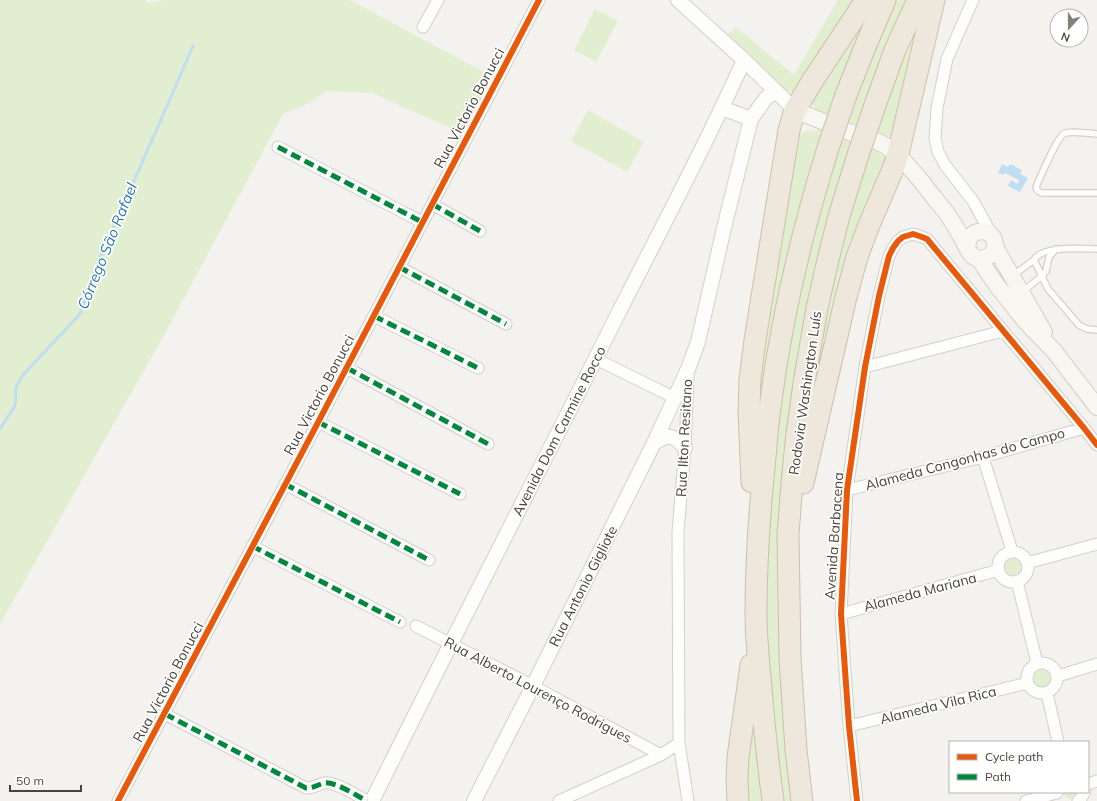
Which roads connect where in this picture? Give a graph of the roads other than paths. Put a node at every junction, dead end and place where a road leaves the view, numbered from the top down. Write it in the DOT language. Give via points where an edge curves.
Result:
graph roads {
  1 [pos="438,0"];
  2 [pos="539,0"];
  3 [pos="678,0"];
  4 [pos="866,0"];
  5 [pos="885,0"];
  6 [pos="918,0"];
  7 [pos="934,0"];
  8 [pos="973,0"];
  9 [pos="423,27"];
  10 [pos="744,60"];
  11 [pos="776,91"];
  12 [pos="722,108"];
  13 [pos="795,110"];
  14 [pos="751,119"];
  15 [pos="1097,134"];
  16 [pos="278,147"];
  17 [pos="898,154"];
  18 [pos="1097,194"];
  19 [pos="432,204"];
  20 [pos="946,212"];
  21 [pos="422,222"];
  22 [pos="480,231"];
  23 [pos="987,237"];
  24 [pos="967,248"];
  25 [pos="1056,249"];
  26 [pos="1097,249"];
  27 [pos="979,259"];
  28 [pos="1034,260"];
  29 [pos="399,267"];
  30 [pos="1012,276"];
  31 [pos="1042,276"];
  32 [pos="998,287"];
  33 [pos="1021,292"];
  34 [pos="374,316"];
  35 [pos="506,324"];
  36 [pos="1097,330"];
  37 [pos="1003,331"];
  38 [pos="1054,351"];
  39 [pos="596,359"];
  40 [pos="865,367"];
  41 [pos="347,368"];
  42 [pos="478,368"];
  43 [pos="688,369"];
  44 [pos="675,398"];
  45 [pos="1097,407"];
  46 [pos="318,422"];
  47 [pos="1084,428"];
  48 [pos="654,443"];
  49 [pos="488,444"];
  50 [pos="1097,445"];
  51 [pos="685,448"];
  52 [pos="983,458"];
  53 [pos="285,484"];
  54 [pos="847,490"];
  55 [pos="460,494"];
  56 [pos="1097,544"];
  57 [pos="252,546"];
  58 [pos="1012,551"];
  59 [pos="757,558"];
  60 [pos="429,560"];
  61 [pos="1027,563"];
  62 [pos="999,570"];
  63 [pos="1017,581"];
  64 [pos="790,582"];
  65 [pos="841,614"];
  66 [pos="756,617"];
  67 [pos="400,622"];
  68 [pos="416,626"];
  69 [pos="450,644"];
  70 [pos="1038,663"];
  71 [pos="1097,664"];
  72 [pos="1058,676"];
  73 [pos="1028,683"];
  74 [pos="533,686"];
  75 [pos="1047,693"];
  76 [pos="165,714"];
  77 [pos="849,726"];
  78 [pos="1058,741"];
  79 [pos="679,743"];
  80 [pos="661,755"];
  81 [pos="1084,793"];
  82 [pos="1059,795"];
  83 [pos="118,801"];
  84 [pos="367,801"];
  85 [pos="372,801"];
  86 [pos="474,801"];
  87 [pos="559,801"];
  88 [pos="688,801"];
  89 [pos="738,801"];
  90 [pos="773,801"];
  91 [pos="802,801"];
  92 [pos="858,801"];
  93 [pos="1026,801"];
  94 [pos="1078,801"];
  1 -- 9 [label="street"];
  2 -- 19 [label="street, Rua Victorio Bonucci"];
  3 -- 10 [label="street"];
  4 -- 13 [label="highway"];
  5 -- 59 [label="highway, bridge" via="846,95 829,145 793,276 769,410"];
  6 -- 64 [label="highway, Rodovia Washington Luís, bridge" via="895,50 858,155 839,216 817,308 797,432 788,534"];
  7 -- 17 [label="highway"];
  8 -- 23 [label="street" via="948,59 937,108 935,138 938,152 945,165 973,202"];
  10 -- 11 [label="street"];
  10 -- 12 [label="street, Avenida Dom Carmine Rocco"];
  11 -- 13 [label="street"];
  11 -- 14 [label="street, Rua Ilton Resitano" via="766,98"];
  12 -- 14 [label="street"];
  12 -- 39 [label="street, Avenida Dom Carmine Rocco"];
  13 -- 17 [label="main road" via="884,144"];
  13 -- 59 [label="highway" via="789,130 750,379 749,412"];
  14 -- 43 [label="street, Rua Ilton Resitano" via="698,342"];
  15 -- 18 [label="lane" via="1062,135 1036,188 1042,193"];
  16 -- 21 [label="street"];
  17 -- 20 [label="main road"];
  17 -- 64 [label="highway" via="861,245 846,297 801,493"];
  19 -- 21 [label="street, Rua Victorio Bonucci"];
  19 -- 22 [label="street"];
  20 -- 23 [label="main road"];
  20 -- 24 [label="main road"];
  21 -- 29 [label="street, Rua Victorio Bonucci"];
  23 -- 24 [label="main road" via="970,236"];
  23 -- 27 [label="main road" via="993,252 990,256"];
  23 -- 30 [label="main road"];
  24 -- 27 [label="main road" via="971,255"];
  25 -- 26 [label="lane"];
  25 -- 28 [label="lane" via="1039,255"];
  25 -- 31 [label="lane" via="1049,257 1046,271"];
  27 -- 32 [label="main road"];
  28 -- 30 [label="lane"];
  28 -- 31 [label="lane"];
  29 -- 34 [label="street, Rua Victorio Bonucci"];
  29 -- 35 [label="street"];
  30 -- 33 [label="main road"];
  31 -- 33 [label="lane"];
  31 -- 36 [label="lane" via="1048,289 1079,324 1087,329"];
  32 -- 33 [label="main road" via="1011,296"];
  32 -- 38 [label="main road"];
  33 -- 38 [label="main road"];
  34 -- 41 [label="street, Rua Victorio Bonucci"];
  34 -- 42 [label="street"];
  37 -- 40 [label="street"];
  37 -- 40 [label="street, Avenida Barbacena" via="927,239 913,234 908,235 898,241 890,256"];
  37 -- 47 [label="street"];
  38 -- 45 [label="main road"];
  39 -- 44 [label="street"];
  39 -- 69 [label="street, Avenida Dom Carmine Rocco"];
  40 -- 54 [label="street, Avenida Barbacena"];
  41 -- 46 [label="street, Rua Victorio Bonucci"];
  41 -- 49 [label="street"];
  43 -- 44 [label="street, Rua Antonio Gigliote"];
  43 -- 51 [label="street, Rua Ilton Resitano"];
  44 -- 48 [label="street, Rua Antonio Gigliote"];
  46 -- 53 [label="street, Rua Victorio Bonucci"];
  46 -- 55 [label="street"];
  47 -- 50 [label="street"];
  47 -- 52 [label="street, Alameda Congonhas do Campo"];
  48 -- 51 [label="street" via="669,436 678,440"];
  48 -- 74 [label="street, Rua Antonio Gigliote"];
  51 -- 79 [label="street, Rua Ilton Resitano" via="678,532"];
  52 -- 54 [label="street, Alameda Congonhas do Campo"];
  52 -- 58 [label="street"];
  53 -- 57 [label="street, Rua Victorio Bonucci"];
  53 -- 60 [label="street"];
  54 -- 65 [label="street, Avenida Barbacena"];
  56 -- 61 [label="street"];
  57 -- 67 [label="street"];
  57 -- 76 [label="street, Rua Victorio Bonucci"];
  58 -- 61 [label="street" via="1022,555"];
  58 -- 62 [label="street" via="999,561"];
  59 -- 66 [label="highway"];
  61 -- 63 [label="street" via="1028,568 1024,576"];
  62 -- 63 [label="street" via="1004,578 1012,582"];
  62 -- 65 [label="street, Alameda Mariana"];
  63 -- 70 [label="street"];
  64 -- 91 [label="highway, Rodovia Washington Luís" via="792,703"];
  65 -- 77 [label="street, Avenida Barbacena"];
  66 -- 89 [label="highway" via="738,757"];
  66 -- 90 [label="highway"];
  68 -- 69 [label="street, Rua Alberto Lourenço Rodrigues"];
  69 -- 74 [label="street, Rua Alberto Lourenço Rodrigues"];
  69 -- 85 [label="street, Avenida Dom Carmine Rocco"];
  70 -- 72 [label="street" via="1051,666"];
  70 -- 73 [label="street" via="1028,673"];
  71 -- 72 [label="street"];
  72 -- 75 [label="street" via="1055,687"];
  73 -- 75 [label="street" via="1037,693"];
  73 -- 77 [label="street, Alameda Vila Rica"];
  74 -- 80 [label="street, Rua Alberto Lourenço Rodrigues"];
  74 -- 86 [label="street, Rua Antonio Gigliote"];
  75 -- 78 [label="street"];
  76 -- 83 [label="street, Rua Victorio Bonucci"];
  76 -- 84 [label="street" via="306,788 325,783 332,784"];
  77 -- 92 [label="street, Avenida Barbacena"];
  79 -- 80 [label="street"];
  79 -- 88 [label="street, Rua Ilton Resitano"];
  80 -- 87 [label="street"];
  81 -- 94 [label="street"];
  82 -- 93 [label="street"];
}
